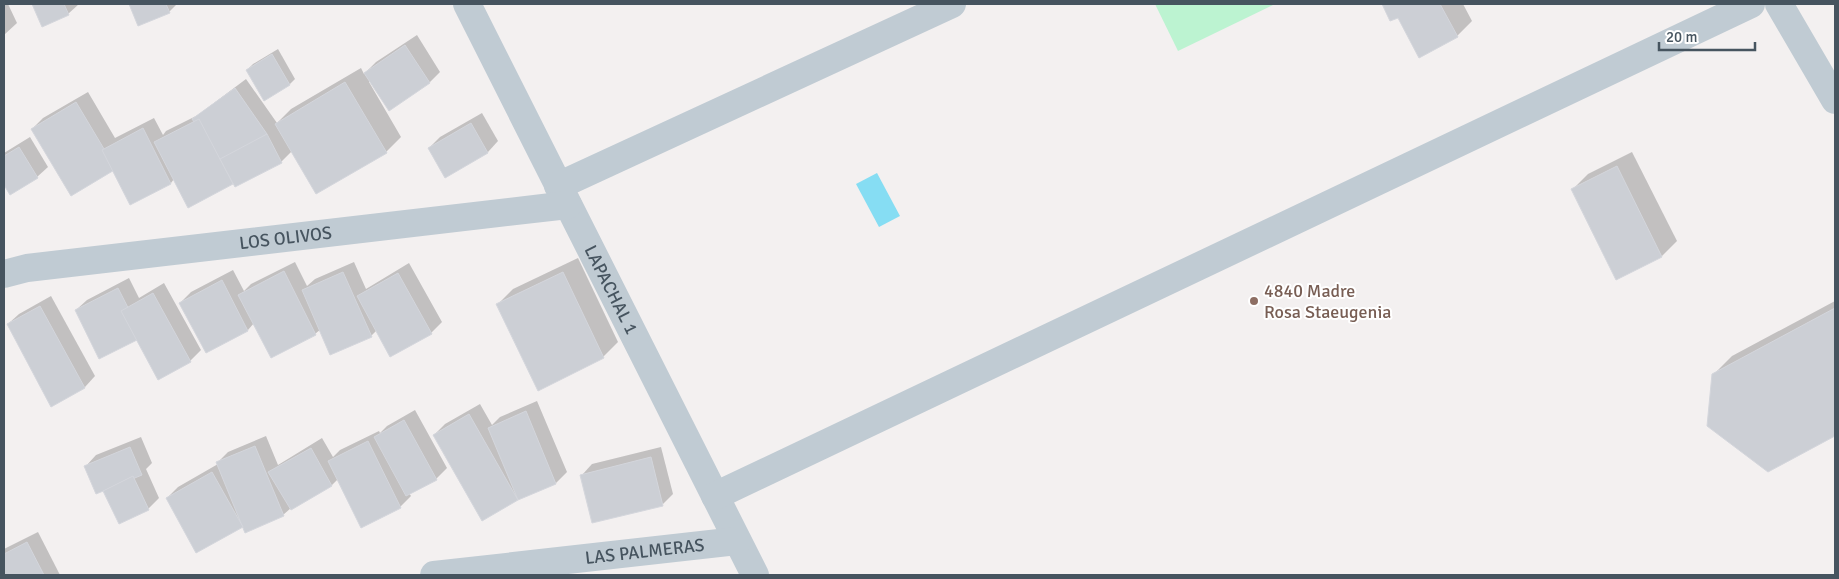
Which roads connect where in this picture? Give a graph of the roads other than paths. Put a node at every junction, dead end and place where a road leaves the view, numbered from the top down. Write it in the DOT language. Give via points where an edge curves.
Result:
graph roads {
  1 [pos="466,4"];
  2 [pos="952,4"];
  3 [pos="1751,4"];
  4 [pos="1779,4"];
  5 [pos="1835,100"];
  6 [pos="563,196"];
  7 [pos="4,274"];
  8 [pos="715,496"];
  9 [pos="737,541"];
  10 [pos="434,575"];
  11 [pos="755,575"];
  1 -- 6 [label="street, LAPACHAL 1"];
  2 -- 6 [label="street, LOS OLIVOS"];
  3 -- 8 [label="street"];
  4 -- 5 [label="street"];
  6 -- 7 [label="street, LOS OLIVOS" via="27,268"];
  6 -- 8 [label="street, LAPACHAL 1"];
  8 -- 9 [label="street, LAPACHAL 1"];
  9 -- 10 [label="street, LAS PALMERAS"];
  9 -- 11 [label="street, LAPACHAL 1"];
}
